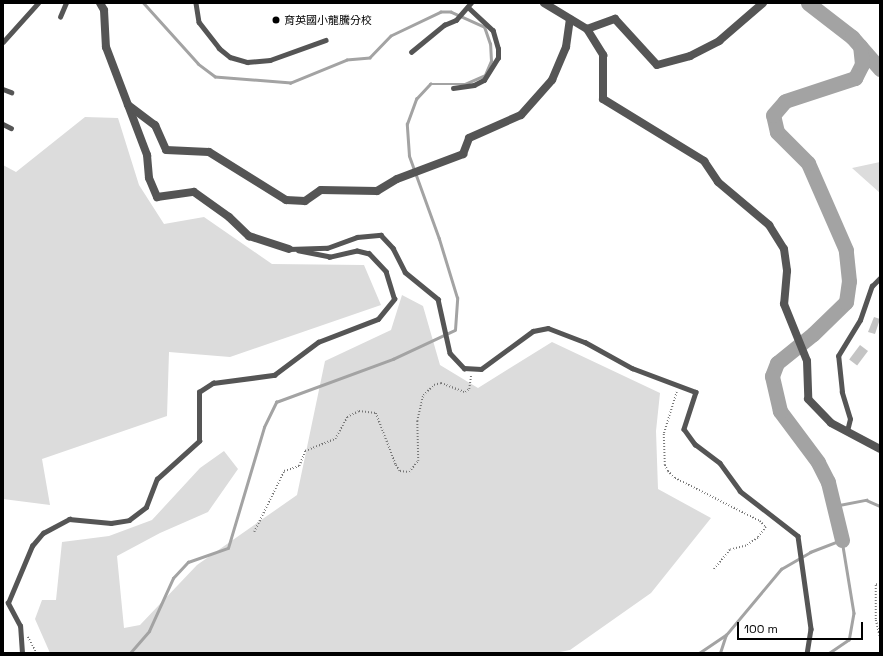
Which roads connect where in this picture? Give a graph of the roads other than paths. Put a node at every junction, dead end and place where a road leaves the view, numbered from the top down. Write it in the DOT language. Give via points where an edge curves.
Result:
graph roads {
  1 [pos="38,3"];
  2 [pos="66,3"];
  3 [pos="100,3"];
  4 [pos="196,3"];
  5 [pos="471,3"];
  6 [pos="544,3"];
  7 [pos="763,3"];
  8 [pos="468,8"];
  9 [pos="60,17"];
  10 [pos="570,19"];
  11 [pos="587,29"];
  12 [pos="326,40"];
  13 [pos="3,42"];
  14 [pos="411,52"];
  15 [pos="453,88"];
  16 [pos="3,89"];
  17 [pos="11,92"];
  18 [pos="128,105"];
  19 [pos="3,124"];
  20 [pos="12,128"];
  21 [pos="289,249"];
  22 [pos="880,278"];
  23 [pos="847,431"];
  24 [pos="880,449"];
  25 [pos="22,653"];
  26 [pos="807,653"];
  1 -- 13 [label="lane"];
  2 -- 9 [label="lane"];
  3 -- 18 [label="street" via="104,10 106,47"];
  4 -- 12 [label="lane" via="199,22 219,48 230,57 247,62 270,60"];
  5 -- 8 [label="lane"];
  6 -- 10 [label="street"];
  7 -- 11 [label="street" via="719,41 690,56 658,65 615,19"];
  8 -- 14 [label="lane"];
  8 -- 15 [label="lane" via="492,32 498,49 498,58 484,80 474,86"];
  10 -- 11 [label="street"];
  10 -- 18 [label="street" via="566,48 552,80 521,115 469,138 462,154 398,179 377,191 322,190 305,201 286,200 209,152 166,150 155,125"];
  11 -- 23 [label="street" via="603,55 603,99 704,161 718,182 769,225 784,249 787,271 784,304 807,361 808,399 831,423"];
  16 -- 17 [label="lane"];
  18 -- 21 [label="street" via="147,155 149,178 157,197 194,192 230,217 249,236"];
  19 -- 20 [label="lane"];
  21 -- 25 [label="lane" via="330,257 357,251 369,254 386,272 394,299 378,319 318,342 274,375 213,383 200,392 199,441 157,479 146,507 129,520 111,523 69,519 43,533 32,546 8,603 20,626"];
  21 -- 26 [label="lane" via="327,248 356,237 381,235 393,248 405,272 438,299 450,353 464,368 481,369 533,331 548,328 585,342 632,368 696,392 684,429 695,444 720,462 740,491 798,536 810,629"];
  22 -- 23 [label="lane" via="872,286 860,320 838,356 842,392 850,419"];
  23 -- 24 [label="street"];
}
